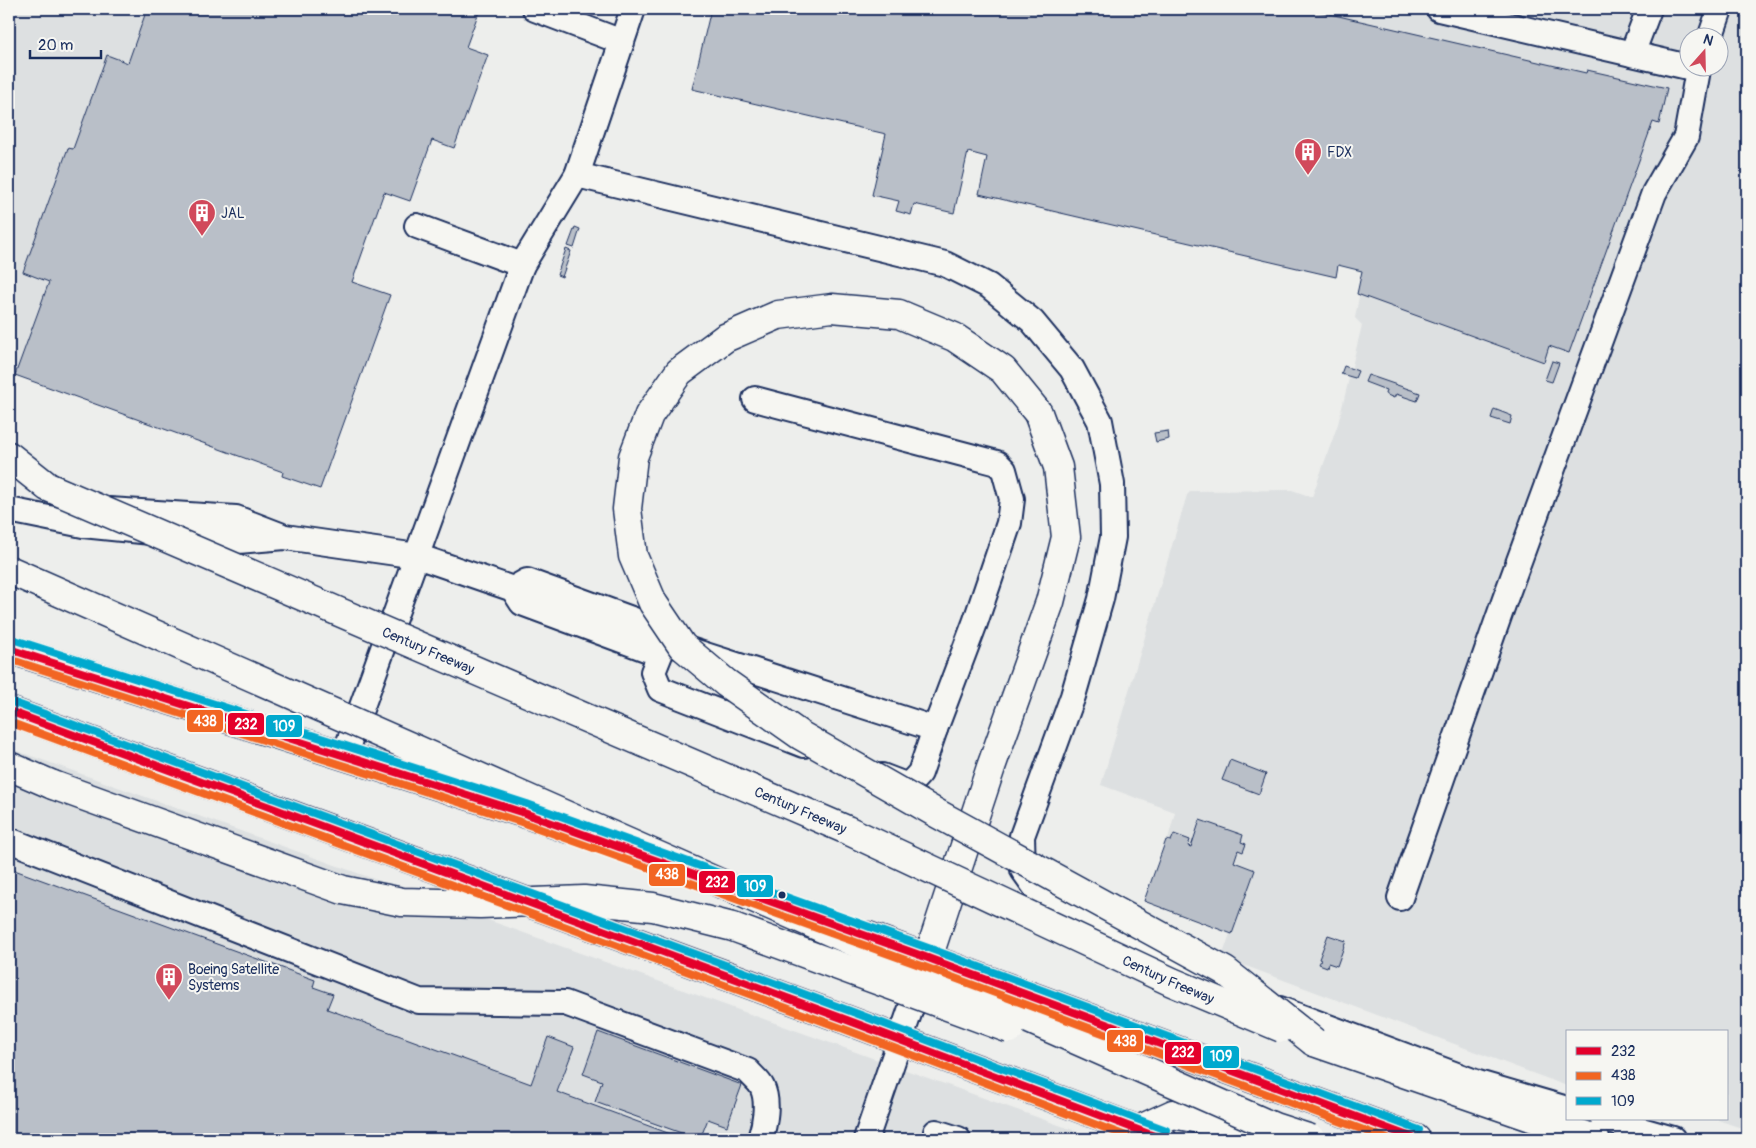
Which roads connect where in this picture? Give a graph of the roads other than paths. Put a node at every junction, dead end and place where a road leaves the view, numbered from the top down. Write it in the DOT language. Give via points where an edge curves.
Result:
graph roads {
  1 [pos="535,9"];
  2 [pos="633,9"];
  3 [pos="1439,9"];
  4 [pos="1649,9"];
  5 [pos="1720,9"];
  6 [pos="1713,28"];
  7 [pos="622,42"];
  8 [pos="1632,54"];
  9 [pos="1678,64"];
  10 [pos="1693,78"];
  11 [pos="577,175"];
  12 [pos="417,226"];
  13 [pos="522,265"];
  14 [pos="755,399"];
  15 [pos="9,456"];
  16 [pos="9,470"];
  17 [pos="48,487"];
  18 [pos="15,512"];
  19 [pos="417,556"];
  20 [pos="9,570"];
  21 [pos="665,642"];
  22 [pos="9,649"];
  23 [pos="9,711"];
  24 [pos="935,729"];
  25 [pos="344,756"];
  26 [pos="9,766"];
  27 [pos="9,840"];
  28 [pos="1400,898"];
  29 [pos="928,958"];
  30 [pos="900,1040"];
  31 [pos="1314,1042"];
  32 [pos="1566,1109"];
  33 [pos="1616,1128"];
  34 [pos="1269,1133"];
  35 [pos="1144,1136"];
  36 [pos="760,1139"];
  37 [pos="866,1139"];
  38 [pos="1311,1139"];
  39 [pos="1416,1139"];
  40 [pos="1595,1139"];
  41 [pos="1673,1139"];
  1 -- 7 [label="street"];
  2 -- 7 [label="street"];
  3 -- 8 [label="street"];
  4 -- 8 [label="street"];
  5 -- 6 [label="street"];
  7 -- 11 [label="street"];
  8 -- 9 [label="street"];
  10 -- 28 [label="street" via="1686,137 1654,194 1505,598"];
  11 -- 13 [label="street"];
  11 -- 32 [label="street" via="945,264 989,286 1032,321 1072,369 1100,421 1112,484 1113,537 1101,599 1072,696 1022,836 1023,870 1038,891 1093,923 1231,988 1301,1018 1478,1083"];
  12 -- 13 [label="street"];
  13 -- 19 [label="street"];
  14 -- 24 [label="street" via="997,463 1004,470 1012,499 1009,523"];
  15 -- 17 [label="main road"];
  16 -- 17 [label="main road, Century Freeway"];
  17 -- 31 [label="main road, Century Freeway, bridge" via="847,830 1172,982"];
  18 -- 19 [label="street" via="83,526 238,541 285,537"];
  19 -- 21 [label="street" via="513,589 522,603 646,650"];
  19 -- 25 [label="street"];
  20 -- 34 [label="main road, bridge"];
  21 -- 24 [label="street"];
  21 -- 24 [label="street" via="653,672 660,689 908,786 920,773"];
  22 -- 25 [label="main road"];
  23 -- 30 [label="main road"];
  25 -- 29 [label="main road" via="524,813"];
  26 -- 34 [label="main road, bridge" via="53,786 343,890 402,902 480,904 584,900 653,907 733,927"];
  27 -- 36 [label="street" via="419,1001 565,1003 748,1071 762,1086 765,1102"];
  29 -- 30 [label="street"];
  29 -- 31 [label="main road, bridge" via="991,767 1050,602 1066,537 1058,467 1038,413 1002,370 954,337 899,314 832,308 778,315 725,338 679,372 649,415 633,457 626,509 634,556 653,603 682,646 726,683 800,736 938,814 1225,971"];
  29 -- 39 [label="main road"];
  30 -- 35 [label="main road"];
  30 -- 37 [label="street"];
  31 -- 40 [label="main road, Century Freeway"];
  33 -- 41 [label="street"];
  34 -- 35 [label="main road" via="1173,1114"];
  34 -- 38 [label="main road, bridge"];
}
